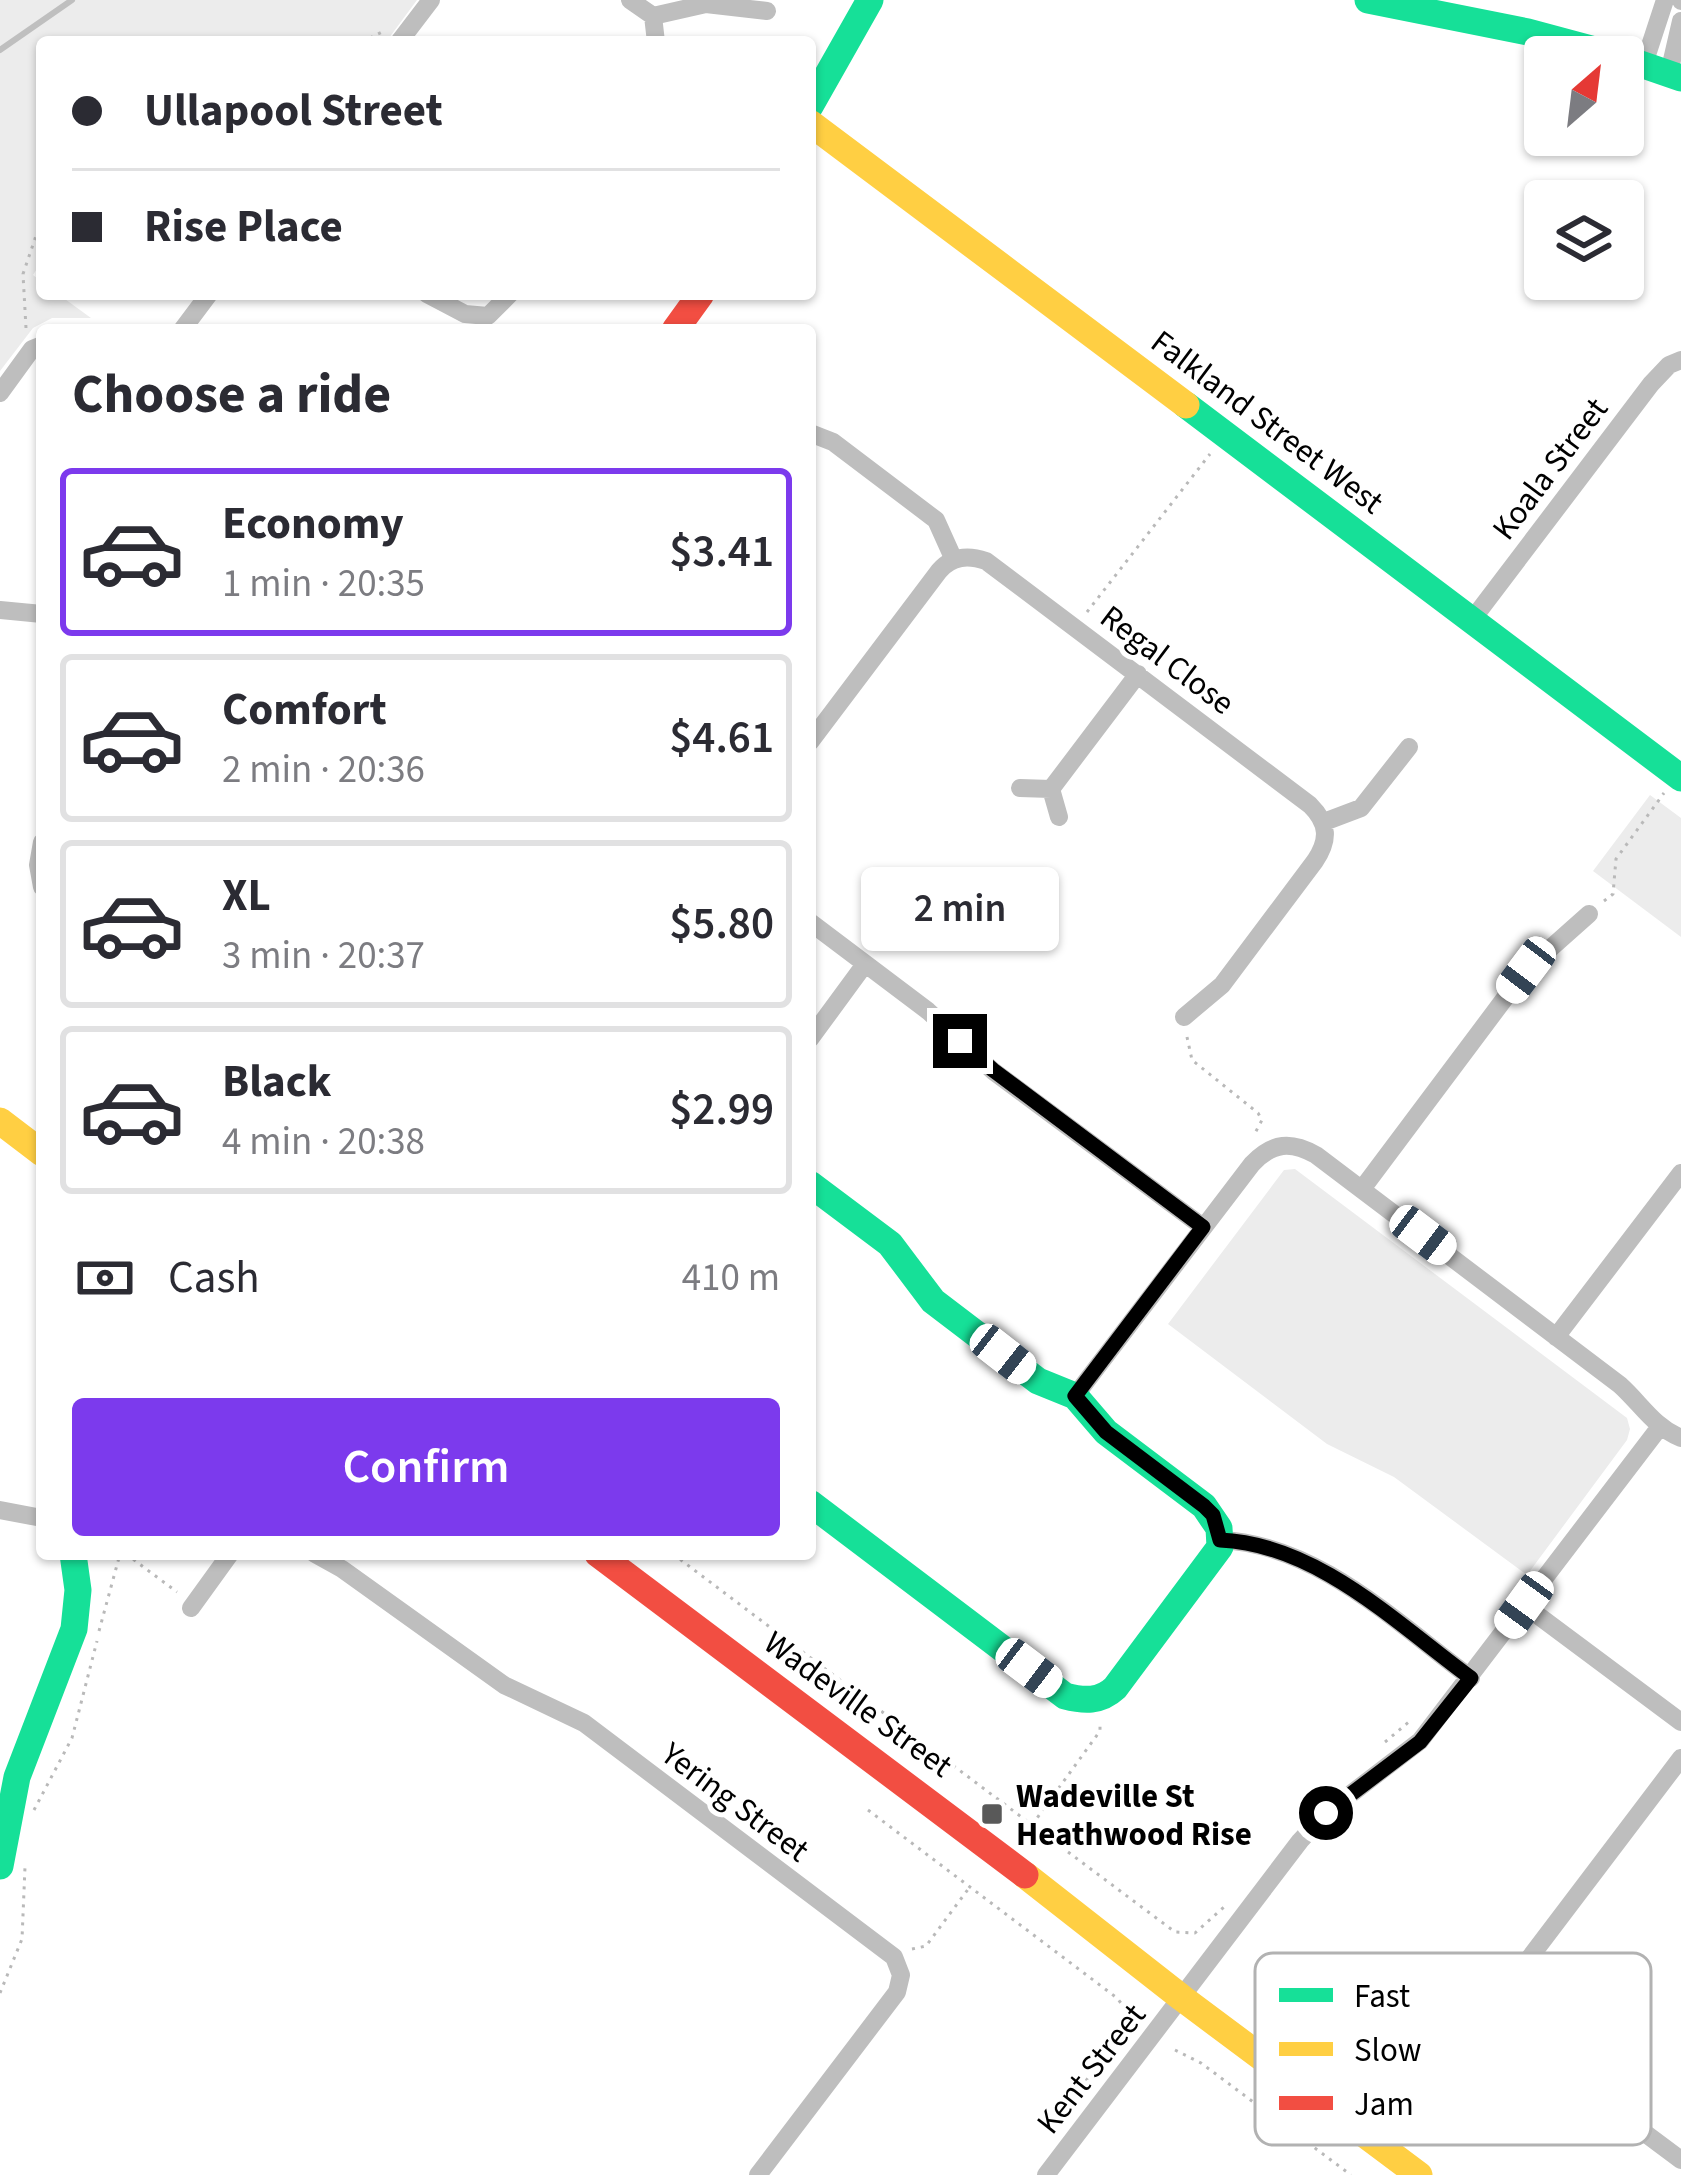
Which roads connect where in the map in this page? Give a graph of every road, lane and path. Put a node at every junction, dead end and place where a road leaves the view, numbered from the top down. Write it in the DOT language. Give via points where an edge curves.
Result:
graph roads {
  1 [pos="431,0"];
  2 [pos="630,0"];
  3 [pos="870,0"];
  4 [pos="1368,0"];
  5 [pos="1665,0"];
  6 [pos="767,10"];
  7 [pos="653,16"];
  8 [pos="1681,21"];
  9 [pos="404,36"];
  10 [pos="655,36"];
  11 [pos="1648,66"];
  12 [pos="816,95"];
  13 [pos="816,127"];
  14 [pos="36,236"];
  15 [pos="438,300"];
  16 [pos="491,323"];
  17 [pos="26,328"];
  18 [pos="36,347"];
  19 [pos="1681,360"];
  20 [pos="0,393"];
  21 [pos="1226,433"];
  22 [pos="816,435"];
  23 [pos="953,560"];
  24 [pos="0,610"];
  25 [pos="36,613"];
  26 [pos="1472,620"];
  27 [pos="1076,627"];
  28 [pos="1138,674"];
  29 [pos="816,734"];
  30 [pos="1408,747"];
  31 [pos="1679,777"];
  32 [pos="1020,788"];
  33 [pos="1051,789"];
  34 [pos="1059,817"];
  35 [pos="1324,822"];
  36 [pos="1589,914"];
  37 [pos="816,927"];
  38 [pos="865,964"];
  39 [pos="1184,1017"];
  40 [pos="816,1031"];
  41 [pos="0,1120"];
  42 [pos="1252,1138"];
  43 [pos="36,1148"];
  44 [pos="1681,1172"];
  45 [pos="816,1188"];
  46 [pos="1362,1189"];
  47 [pos="1203,1227"];
  48 [pos="1556,1337"];
  49 [pos="1075,1396"];
  50 [pos="1659,1429"];
  51 [pos="1681,1438"];
  52 [pos="816,1508"];
  53 [pos="0,1510"];
  54 [pos="36,1517"];
  55 [pos="1220,1540"];
  56 [pos="74,1560"];
  57 [pos="121,1560"];
  58 [pos="131,1560"];
  59 [pos="226,1560"];
  60 [pos="327,1560"];
  61 [pos="606,1560"];
  62 [pos="681,1560"];
  63 [pos="205,1588"];
  64 [pos="1524,1605"];
  65 [pos="190,1607"];
  66 [pos="1471,1678"];
  67 [pos="1100,1699"];
  68 [pos="1412,1720"];
  69 [pos="1681,1722"];
  70 [pos="1377,1748"];
  71 [pos="1681,1759"];
  72 [pos="868,1810"];
  73 [pos="33,1815"];
  74 [pos="1032,1825"];
  75 [pos="13,1860"];
  76 [pos="970,1887"];
  77 [pos="1235,1895"];
  78 [pos="1533,1953"];
  79 [pos="898,1963"];
  80 [pos="0,1993"];
  81 [pos="1182,1998"];
  82 [pos="1124,2011"];
  83 [pos="1131,2017"];
  84 [pos="1175,2050"];
  85 [pos="1255,2053"];
  86 [pos="1077,2100"];
  87 [pos="1255,2103"];
  88 [pos="1651,2138"];
  89 [pos="1311,2145"];
  90 [pos="1379,2145"];
  91 [pos="1681,2160"];
  92 [pos="758,2175"];
  93 [pos="1046,2175"];
  94 [pos="1351,2175"];
  95 [pos="1419,2175"];
  1 -- 9 [label="street"];
  2 -- 7 [label="street"];
  3 -- 12 [label="street"];
  4 -- 11 [label="street"];
  5 -- 11 [label="street"];
  6 -- 7 [label="street" via="706,4"];
  7 -- 10 [label="street"];
  8 -- 11 [label="street"];
  13 -- 21 [label="street, Falkland Street West"];
  14 -- 17 [label="path" via="23,274"];
  15 -- 16 [label="street"];
  18 -- 20 [label="street"];
  19 -- 26 [label="street, Koala Street" via="1651,384"];
  21 -- 26 [label="street, Falkland Street West"];
  21 -- 27 [label="path"];
  22 -- 23 [label="street" via="936,520"];
  23 -- 27 [label="street, Regal Close" via="986,561"];
  23 -- 29 [label="street"];
  24 -- 25 [label="street"];
  26 -- 31 [label="street, Falkland Street West"];
  27 -- 28 [label="street, Regal Close"];
  28 -- 33 [label="street"];
  28 -- 35 [label="street, Regal Close"];
  30 -- 35 [label="street" via="1361,808"];
  31 -- 36 [label="path" via="1616,859 1613,894"];
  32 -- 33 [label="street"];
  33 -- 34 [label="street"];
  35 -- 39 [label="street" via="1315,861 1222,985"];
  36 -- 46 [label="street" via="1526,970"];
  37 -- 38 [label="street"];
  38 -- 40 [label="street"];
  38 -- 47 [label="street"];
  39 -- 42 [label="path" via="1192,1060 1262,1120"];
  41 -- 43 [label="street"];
  44 -- 48 [label="street"];
  45 -- 49 [label="street" via="890,1244 933,1301 1038,1382"];
  46 -- 47 [label="street" via="1316,1154 1280,1145 1265,1150"];
  46 -- 48 [label="street"];
  47 -- 49 [label="street"];
  48 -- 50 [label="street" via="1640,1402"];
  49 -- 55 [label="street" via="1106,1432 1213,1515"];
  50 -- 51 [label="street"];
  50 -- 64 [label="street, Kent Street"];
  52 -- 67 [label="street" via="1065,1696"];
  53 -- 54 [label="street"];
  55 -- 66 [label="street" via="1326,1570"];
  55 -- 67 [label="street"];
  56 -- 75 [label="street" via="74,1629 8,1809"];
  57 -- 73 [label="path" via="72,1738"];
  58 -- 63 [label="path" via="176,1592"];
  59 -- 63 [label="street"];
  60 -- 79 [label="street, Yering Street" via="504,1685 584,1724"];
  61 -- 81 [label="street, Wadeville Street"];
  62 -- 74 [label="path"];
  63 -- 65 [label="street"];
  64 -- 66 [label="street, Kent Street"];
  64 -- 69 [label="street"];
  66 -- 81 [label="street, Kent Street" via="1420,1742 1300,1841"];
  67 -- 74 [label="path" via="1100,1731"];
  68 -- 70 [label="path"];
  71 -- 78 [label="street"];
  72 -- 76 [label="path"];
  74 -- 77 [label="path" via="1175,1932 1195,1933"];
  75 -- 80 [label="path" via="22,1940"];
  76 -- 79 [label="path" via="926,1946"];
  76 -- 82 [label="path"];
  79 -- 92 [label="street" via="897,1992"];
  81 -- 85 [label="street, Wadeville Street"];
  81 -- 93 [label="street, Kent Street"];
  82 -- 83 [label="path"];
  82 -- 86 [label="path" via="1122,2028"];
  84 -- 87 [label="path"];
  88 -- 91 [label="street"];
  89 -- 94 [label="path"];
  90 -- 95 [label="street, Wadeville Street"];
}
